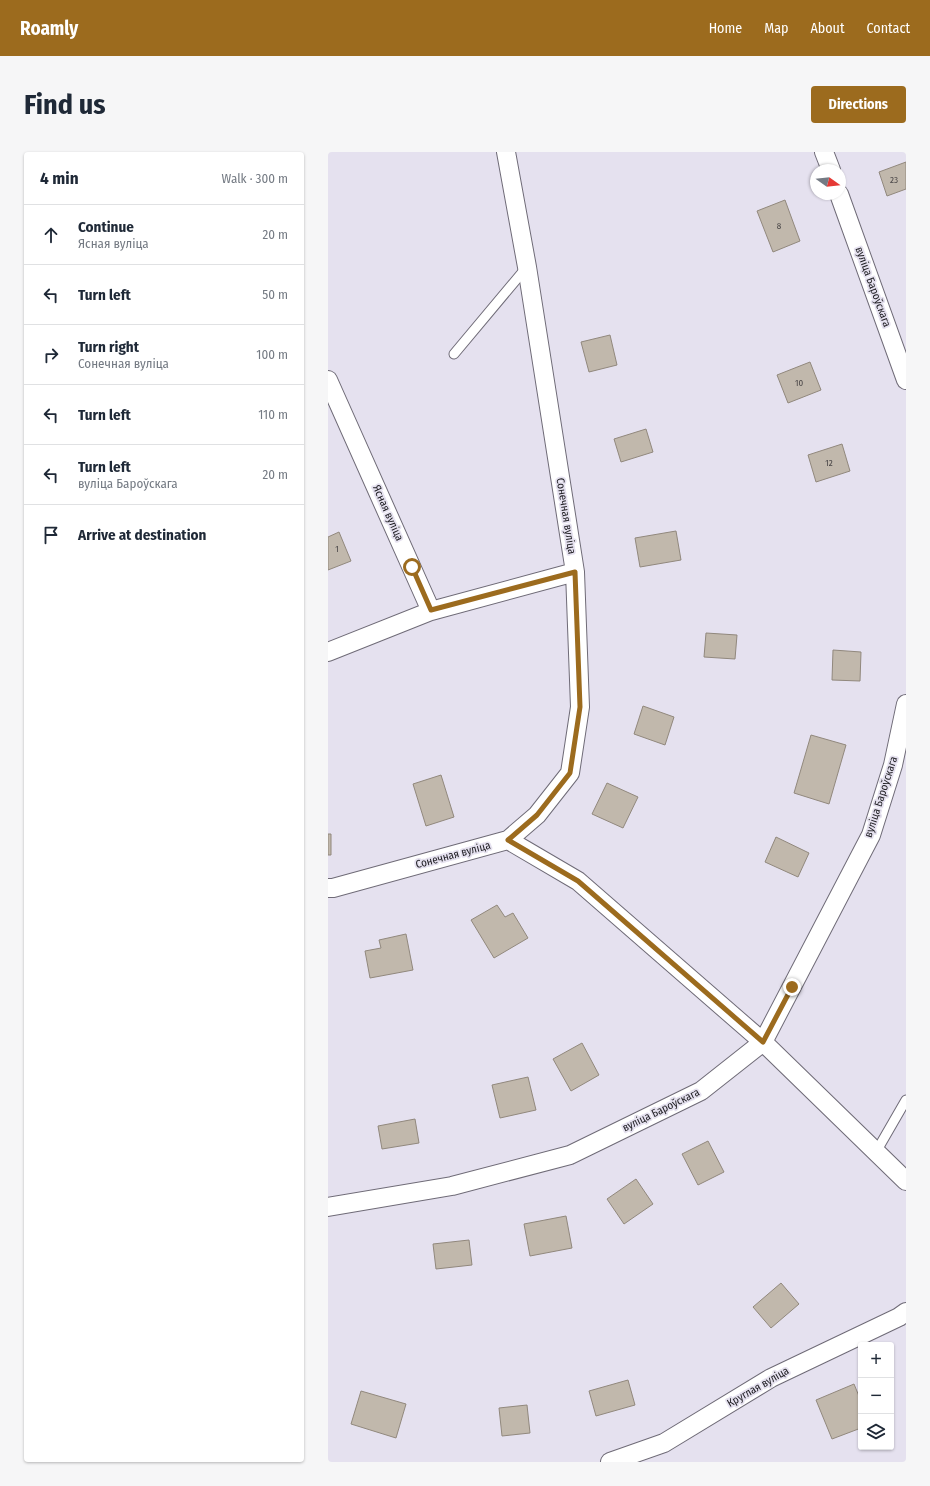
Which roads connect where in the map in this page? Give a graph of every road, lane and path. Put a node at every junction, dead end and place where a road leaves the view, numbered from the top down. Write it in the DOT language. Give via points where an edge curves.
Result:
graph roads {
  1 [pos="506,152"];
  2 [pos="824,152"];
  3 [pos="829,164"];
  4 [pos="841,200"];
  5 [pos="527,267"];
  6 [pos="454,354"];
  7 [pos="328,380"];
  8 [pos="906,380"];
  9 [pos="575,572"];
  10 [pos="431,610"];
  11 [pos="328,652"];
  12 [pos="906,704"];
  13 [pos="508,840"];
  14 [pos="328,888"];
  15 [pos="763,1042"];
  16 [pos="906,1100"];
  17 [pos="876,1152"];
  18 [pos="906,1181"];
  19 [pos="328,1207"];
  20 [pos="906,1312"];
  21 [pos="610,1462"];
  1 -- 5 [label="street, Сонечная вуліца"];
  2 -- 3 [label="street"];
  4 -- 8 [label="street, вуліца Бароўскага"];
  5 -- 6 [label="lane"];
  5 -- 9 [label="street, Сонечная вуліца"];
  7 -- 10 [label="street, Ясная вуліца"];
  9 -- 10 [label="street"];
  9 -- 13 [label="street, Сонечная вуліца" via="580,707 570,773 537,815"];
  10 -- 11 [label="street"];
  12 -- 15 [label="street, вуліца Бароўскага" via="893,765 871,835"];
  13 -- 14 [label="street, Сонечная вуліца"];
  13 -- 15 [label="street" via="578,881"];
  15 -- 17 [label="street"];
  15 -- 19 [label="street, вуліца Бароўскага" via="701,1091 570,1155 452,1186"];
  16 -- 17 [label="lane"];
  17 -- 18 [label="street"];
  20 -- 21 [label="street, Круглая вуліца" via="771,1378 664,1443"];
}
